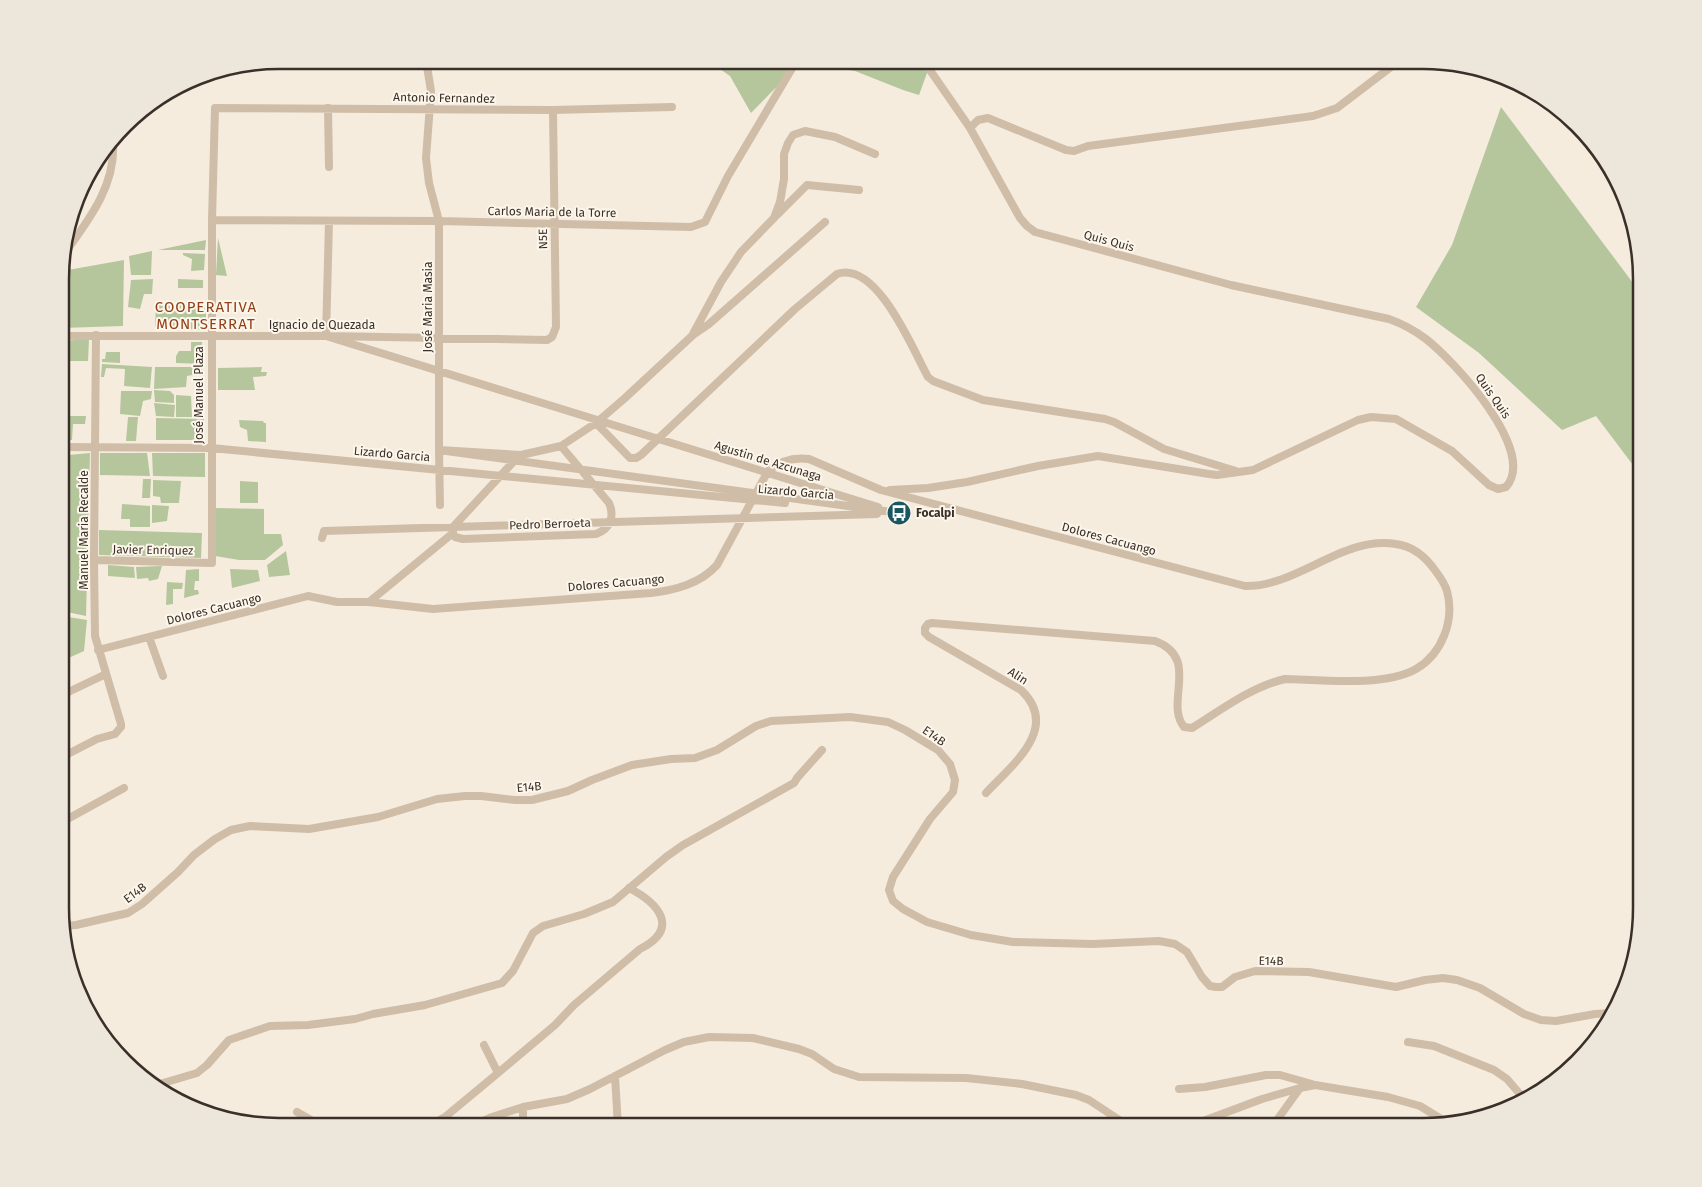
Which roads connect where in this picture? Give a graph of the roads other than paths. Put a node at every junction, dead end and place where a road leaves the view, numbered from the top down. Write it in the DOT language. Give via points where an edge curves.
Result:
graph roads {
  1 [pos="427,69"];
  2 [pos="791,69"];
  3 [pos="929,69"];
  4 [pos="1388,69"];
  5 [pos="672,107"];
  6 [pos="216,108"];
  7 [pos="328,108"];
  8 [pos="429,110"];
  9 [pos="553,110"];
  10 [pos="970,128"];
  11 [pos="114,149"];
  12 [pos="110,154"];
  13 [pos="114,154"];
  14 [pos="874,154"];
  15 [pos="328,167"];
  16 [pos="858,190"];
  17 [pos="774,218"];
  18 [pos="212,220"];
  19 [pos="329,221"];
  20 [pos="439,221"];
  21 [pos="824,222"];
  22 [pos="554,223"];
  23 [pos="72,243"];
  24 [pos="96,335"];
  25 [pos="692,335"];
  26 [pos="69,336"];
  27 [pos="211,336"];
  28 [pos="326,336"];
  29 [pos="439,337"];
  30 [pos="552,337"];
  31 [pos="439,371"];
  32 [pos="597,422"];
  33 [pos="658,439"];
  34 [pos="96,446"];
  35 [pos="561,446"];
  36 [pos="69,447"];
  37 [pos="210,448"];
  38 [pos="439,450"];
  39 [pos="518,458"];
  40 [pos="439,470"];
  41 [pos="581,470"];
  42 [pos="767,472"];
  43 [pos="1240,472"];
  44 [pos="501,476"];
  45 [pos="594,484"];
  46 [pos="880,490"];
  47 [pos="754,496"];
  48 [pos="440,505"];
  49 [pos="899,513"];
  50 [pos="742,518"];
  51 [pos="610,522"];
  52 [pos="453,530"];
  53 [pos="322,538"];
  54 [pos="94,560"];
  55 [pos="212,563"];
  56 [pos="369,602"];
  57 [pos="925,628"];
  58 [pos="149,637"];
  59 [pos="98,650"];
  60 [pos="106,674"];
  61 [pos="163,676"];
  62 [pos="69,692"];
  63 [pos="822,750"];
  64 [pos="69,753"];
  65 [pos="124,788"];
  66 [pos="986,793"];
  67 [pos="69,818"];
  68 [pos="629,888"];
  69 [pos="69,925"];
  70 [pos="1605,1013"];
  71 [pos="1408,1042"];
  72 [pos="484,1044"];
  73 [pos="498,1073"];
  74 [pos="615,1076"];
  75 [pos="162,1083"];
  76 [pos="1315,1085"];
  77 [pos="1300,1088"];
  78 [pos="1179,1089"];
  79 [pos="1520,1094"];
  80 [pos="523,1107"];
  81 [pos="298,1112"];
  82 [pos="308,1118"];
  83 [pos="443,1118"];
  84 [pos="490,1118"];
  85 [pos="523,1118"];
  86 [pos="617,1118"];
  87 [pos="1116,1118"];
  88 [pos="1211,1118"];
  89 [pos="1278,1118"];
  90 [pos="1439,1118"];
  1 -- 8 [label="street, José Maria Masia" via="431,91"];
  2 -- 22 [label="street, Carlos Maria de la Torre" via="704,222 692,227"];
  3 -- 10 [label="street, Quis Quis"];
  4 -- 10 [label="street" via="1337,108 1313,116 1088,146 1074,151 988,118 978,120"];
  5 -- 9 [label="street, Antonio Fernandez"];
  6 -- 7 [label="street, Antonio Fernandez"];
  6 -- 18 [label="street, José Manuel Plaza"];
  7 -- 8 [label="street, Antonio Fernandez"];
  7 -- 15 [label="street"];
  8 -- 9 [label="street, Antonio Fernandez"];
  8 -- 20 [label="street, José Maria Masia" via="426,158"];
  9 -- 22 [label="street, N5E"];
  10 -- 43 [label="street, Quis Quis" via="1020,218 1035,232 1231,285 1389,319 1409,328 1461,371 1494,414 1507,440 1514,473 1506,488 1498,489 1452,451 1396,420 1371,417 1358,420 1253,470"];
  11 -- 13 [label="street"];
  12 -- 13 [label="street"];
  13 -- 23 [label="street" via="109,180 93,215"];
  14 -- 17 [label="street" via="835,137 805,131 793,135 784,154 784,179"];
  16 -- 17 [label="street" via="807,185"];
  17 -- 25 [label="street" via="741,252"];
  18 -- 19 [label="street, Carlos Maria de la Torre"];
  18 -- 27 [label="street, José Manuel Plaza"];
  19 -- 20 [label="street, Carlos Maria de la Torre"];
  19 -- 28 [label="street"];
  20 -- 22 [label="street, Carlos Maria de la Torre"];
  20 -- 29 [label="street, José Maria Masia"];
  21 -- 25 [label="street, Lizardo Garcia" via="709,324"];
  22 -- 30 [label="street, N5E" via="556,327"];
  24 -- 26 [label="street, Ignacio de Quezada"];
  24 -- 27 [label="street, Ignacio de Quezada"];
  24 -- 34 [label="street, Manuel Maria Recalde"];
  25 -- 32 [label="street, Lizardo Garcia"];
  27 -- 28 [label="street, Ignacio de Quezada"];
  27 -- 37 [label="street, José Manuel Plaza"];
  28 -- 29 [label="street, Ignacio de Quezada"];
  28 -- 31 [label="street, Agustin de Azcunaga"];
  29 -- 30 [label="street, Ignacio de Quezada" via="547,340"];
  29 -- 31 [label="street, José Maria Masia"];
  31 -- 32 [label="street, Agustin de Azcunaga"];
  31 -- 38 [label="street, José Maria Masia"];
  32 -- 33 [label="street, Agustin de Azcunaga"];
  32 -- 33 [label="street" via="630,458 641,455"];
  32 -- 35 [label="street, Lizardo Garcia"];
  33 -- 42 [label="street, Agustin de Azcunaga"];
  33 -- 43 [label="street" via="795,309 837,274 851,272 882,295 933,381 983,400 1105,419 1164,449"];
  34 -- 36 [label="street, Lizardo Garcia"];
  34 -- 37 [label="street, Lizardo Garcia"];
  34 -- 54 [label="street, Manuel Maria Recalde"];
  35 -- 39 [label="street, Lizardo Garcia"];
  35 -- 41 [label="street"];
  37 -- 40 [label="street, Lizardo Garcia"];
  37 -- 55 [label="street, José Manuel Plaza"];
  38 -- 39 [label="street, Lizardo Garcia"];
  38 -- 40 [label="street, José Maria Masia"];
  39 -- 41 [label="street, Lizardo Garcia"];
  39 -- 44 [label="street"];
  40 -- 44 [label="street, Lizardo Garcia"];
  40 -- 48 [label="street, José Maria Masia"];
  41 -- 45 [label="street"];
  41 -- 47 [label="street, Lizardo Garcia"];
  42 -- 46 [label="street, Dolores Cacuango" via="786,461 809,459"];
  42 -- 47 [label="street, Dolores Cacuango"];
  42 -- 49 [label="street, Agustin de Azcunaga"];
  43 -- 46 [label="street, Quis Quis" via="1209,474 1098,456 967,482"];
  44 -- 45 [label="street, Lizardo Garcia"];
  44 -- 52 [label="street"];
  45 -- 47 [label="street, Lizardo Garcia"];
  45 -- 51 [label="street" via="612,510"];
  46 -- 57 [label="street, Dolores Cacuango" via="1245,586 1270,584 1374,542 1396,544 1411,548 1438,574 1447,591 1449,618 1444,639 1416,669 1397,677 1376,680 1285,679 1272,682 1246,694 1192,728 1184,727 1178,718 1179,667 1166,645 1155,641 932,623"];
  47 -- 49 [label="street, Lizardo Garcia"];
  47 -- 50 [label="street, Dolores Cacuango"];
  49 -- 50 [label="street"];
  50 -- 51 [label="street"];
  50 -- 56 [label="street, Dolores Cacuango" via="713,570 686,586 666,591 433,609"];
  51 -- 52 [label="street, Pedro Berroeta" via="607,528 596,534 463,538 455,537"];
  52 -- 53 [label="street" via="324,531"];
  52 -- 56 [label="street"];
  54 -- 55 [label="street, Javier Enriquez"];
  54 -- 59 [label="street, Manuel Maria Recalde"];
  56 -- 58 [label="street, Dolores Cacuango" via="338,602 308,596"];
  57 -- 66 [label="street, Alin" via="929,637 1021,690 1036,713 1036,728 1028,747"];
  58 -- 59 [label="street, Dolores Cacuango"];
  58 -- 61 [label="street"];
  59 -- 60 [label="street, Manuel Maria Recalde"];
  60 -- 62 [label="street"];
  60 -- 64 [label="street, Manuel Maria Recalde" via="121,728 115,734 96,739"];
  63 -- 68 [label="street" via="794,783 683,845"];
  65 -- 67 [label="street"];
  68 -- 73 [label="street" via="645,896 658,909 663,921 661,932"];
  68 -- 75 [label="street" via="613,902 543,926 534,933 502,983 425,1006 331,1023 263,1028 229,1040 197,1073"];
  69 -- 70 [label="street, E14B" via="128,913 194,855 231,830 250,826 309,829 378,817 437,799 465,796 532,800 568,791 632,765 695,758 717,750 771,720 850,717 888,722 938,750 950,764 955,780 953,792 930,819 893,876 889,890 893,901 927,922 971,935 1014,942 1093,944 1159,941 1175,944 1187,952 1210,986 1216,987 1255,971 1309,972 1396,987 1443,978 1480,988 1524,1014 1541,1020 1556,1021"];
  71 -- 79 [label="street" via="1434,1046 1494,1070"];
  72 -- 73 [label="street"];
  73 -- 83 [label="street"];
  74 -- 80 [label="street" via="567,1099"];
  74 -- 86 [label="street"];
  74 -- 87 [label="street" via="684,1042 709,1037 753,1038 799,1049 834,1069 859,1077 966,1078 1022,1084 1076,1095"];
  76 -- 77 [label="street"];
  76 -- 78 [label="street" via="1280,1075 1266,1075"];
  76 -- 90 [label="street" via="1388,1097 1420,1106"];
  77 -- 88 [label="street"];
  77 -- 89 [label="street"];
  80 -- 84 [label="street"];
  80 -- 85 [label="street"];
  81 -- 82 [label="street"];
}
